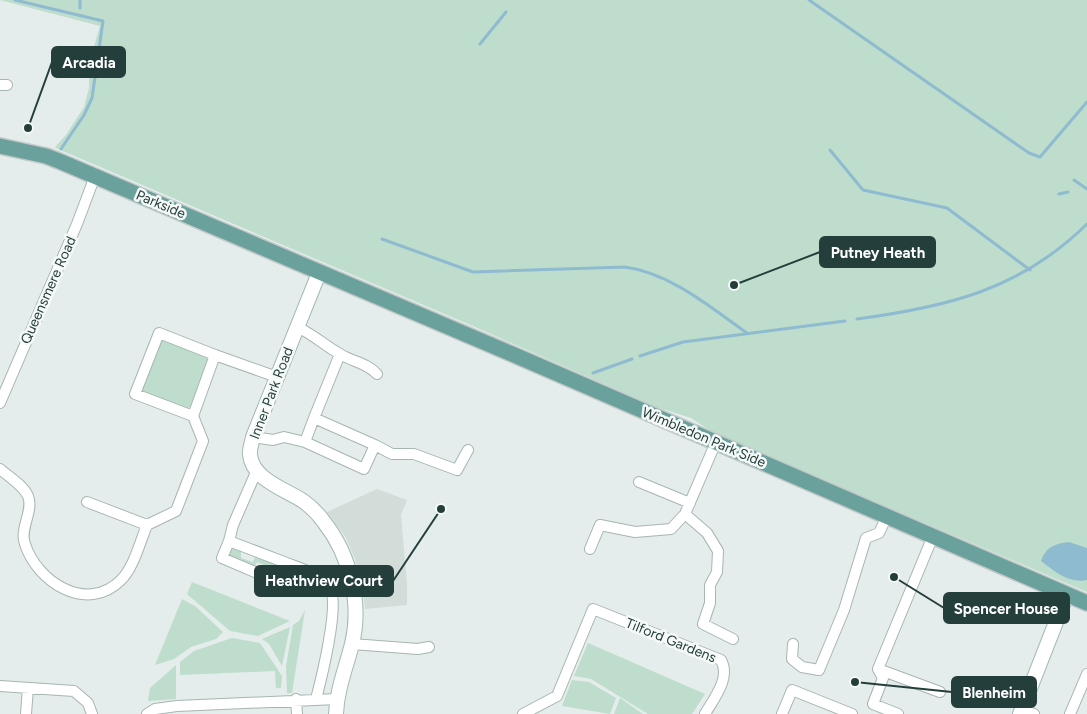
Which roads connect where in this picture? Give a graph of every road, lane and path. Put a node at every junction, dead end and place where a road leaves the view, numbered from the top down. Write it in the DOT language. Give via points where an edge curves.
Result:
graph roads {
  1 [pos="0,146"];
  2 [pos="95,176"];
  3 [pos="319,272"];
  4 [pos="298,327"];
  5 [pos="340,354"];
  6 [pos="215,355"];
  7 [pos="377,374"];
  8 [pos="277,377"];
  9 [pos="4,382"];
  10 [pos="0,403"];
  11 [pos="193,416"];
  12 [pos="314,418"];
  13 [pos="254,437"];
  14 [pos="305,442"];
  15 [pos="716,442"];
  16 [pos="375,445"];
  17 [pos="468,450"];
  18 [pos="0,469"];
  19 [pos="257,470"];
  20 [pos="639,482"];
  21 [pos="87,502"];
  22 [pos="690,503"];
  23 [pos="686,514"];
  24 [pos="887,516"];
  25 [pos="147,525"];
  26 [pos="933,536"];
  27 [pos="229,541"];
  28 [pos="590,549"];
  29 [pos="284,562"];
  30 [pos="1067,594"];
  31 [pos="1087,603"];
  32 [pos="733,639"];
  33 [pos="352,644"];
  34 [pos="793,644"];
  35 [pos="429,646"];
  36 [pos="878,669"];
  37 [pos="1087,674"];
  38 [pos="0,686"];
  39 [pos="28,688"];
  40 [pos="940,692"];
  41 [pos="296,699"];
  42 [pos="316,699"];
  43 [pos="337,699"];
  44 [pos="186,710"];
  45 [pos="1025,713"];
  46 [pos="26,714"];
  47 [pos="92,714"];
  48 [pos="147,714"];
  49 [pos="297,714"];
  50 [pos="336,714"];
  51 [pos="523,714"];
  52 [pos="705,714"];
  53 [pos="782,714"];
  54 [pos="852,714"];
  55 [pos="898,714"];
  56 [pos="1070,714"];
  1 -- 2 [label="main road, Parkside" via="46,156"];
  2 -- 3 [label="main road, Parkside"];
  2 -- 9 [label="street, Queensmere Road" via="77,224"];
  3 -- 4 [label="street, Inner Park Road"];
  3 -- 15 [label="main road, Wimbledon Park Side"];
  4 -- 5 [label="street"];
  4 -- 8 [label="street, Inner Park Road"];
  5 -- 7 [label="street" via="371,367"];
  5 -- 12 [label="street"];
  6 -- 8 [label="street"];
  6 -- 11 [label="street"];
  6 -- 11 [label="street" via="159,333 135,394"];
  8 -- 13 [label="street, Inner Park Road"];
  9 -- 10 [label="street, Queensmere Road"];
  11 -- 25 [label="street" via="203,440 176,511"];
  12 -- 14 [label="street"];
  12 -- 16 [label="street"];
  13 -- 14 [label="street" via="273,440 284,437"];
  13 -- 19 [label="street, Inner Park Road" via="250,453"];
  14 -- 16 [label="street" via="364,469"];
  15 -- 22 [label="street"];
  15 -- 24 [label="main road, Wimbledon Park Side"];
  16 -- 17 [label="street" via="392,454 414,454 457,470"];
  18 -- 25 [label="street" via="28,496 23,537 25,547 52,582 64,591 98,593 121,580"];
  19 -- 27 [label="street"];
  19 -- 33 [label="street" via="268,481 305,502 339,545 350,573 355,605"];
  20 -- 22 [label="street"];
  21 -- 25 [label="street"];
  22 -- 23 [label="street"];
  23 -- 28 [label="street" via="671,529 653,532 600,525"];
  23 -- 32 [label="street" via="707,532 718,551 717,572 710,585 710,603 703,624"];
  24 -- 26 [label="main road, Wimbledon Park Side"];
  24 -- 34 [label="street" via="880,533 866,538 844,610 819,670 802,666 792,659"];
  26 -- 30 [label="main road, Wimbledon Park Side"];
  26 -- 36 [label="street"];
  27 -- 29 [label="street"];
  27 -- 29 [label="street" via="222,558 276,581"];
  29 -- 42 [label="street" via="322,579 334,598"];
  30 -- 31 [label="main road, Wimbledon Park Side"];
  30 -- 45 [label="street"];
  33 -- 35 [label="street" via="418,649"];
  33 -- 43 [label="street"];
  36 -- 40 [label="street"];
  36 -- 55 [label="street" via="884,678 873,704"];
  37 -- 56 [label="street"];
  38 -- 39 [label="street"];
  39 -- 46 [label="street"];
  39 -- 47 [label="street" via="74,691 88,702"];
  41 -- 42 [label="street"];
  41 -- 44 [label="street"];
  41 -- 49 [label="street"];
  42 -- 43 [label="street"];
  43 -- 50 [label="street"];
  44 -- 48 [label="street" via="156,709"];
  51 -- 52 [label="street, Tilford Gardens" via="557,696 593,609 721,660 725,666 724,678"];
  53 -- 54 [label="street" via="792,690"];
}
